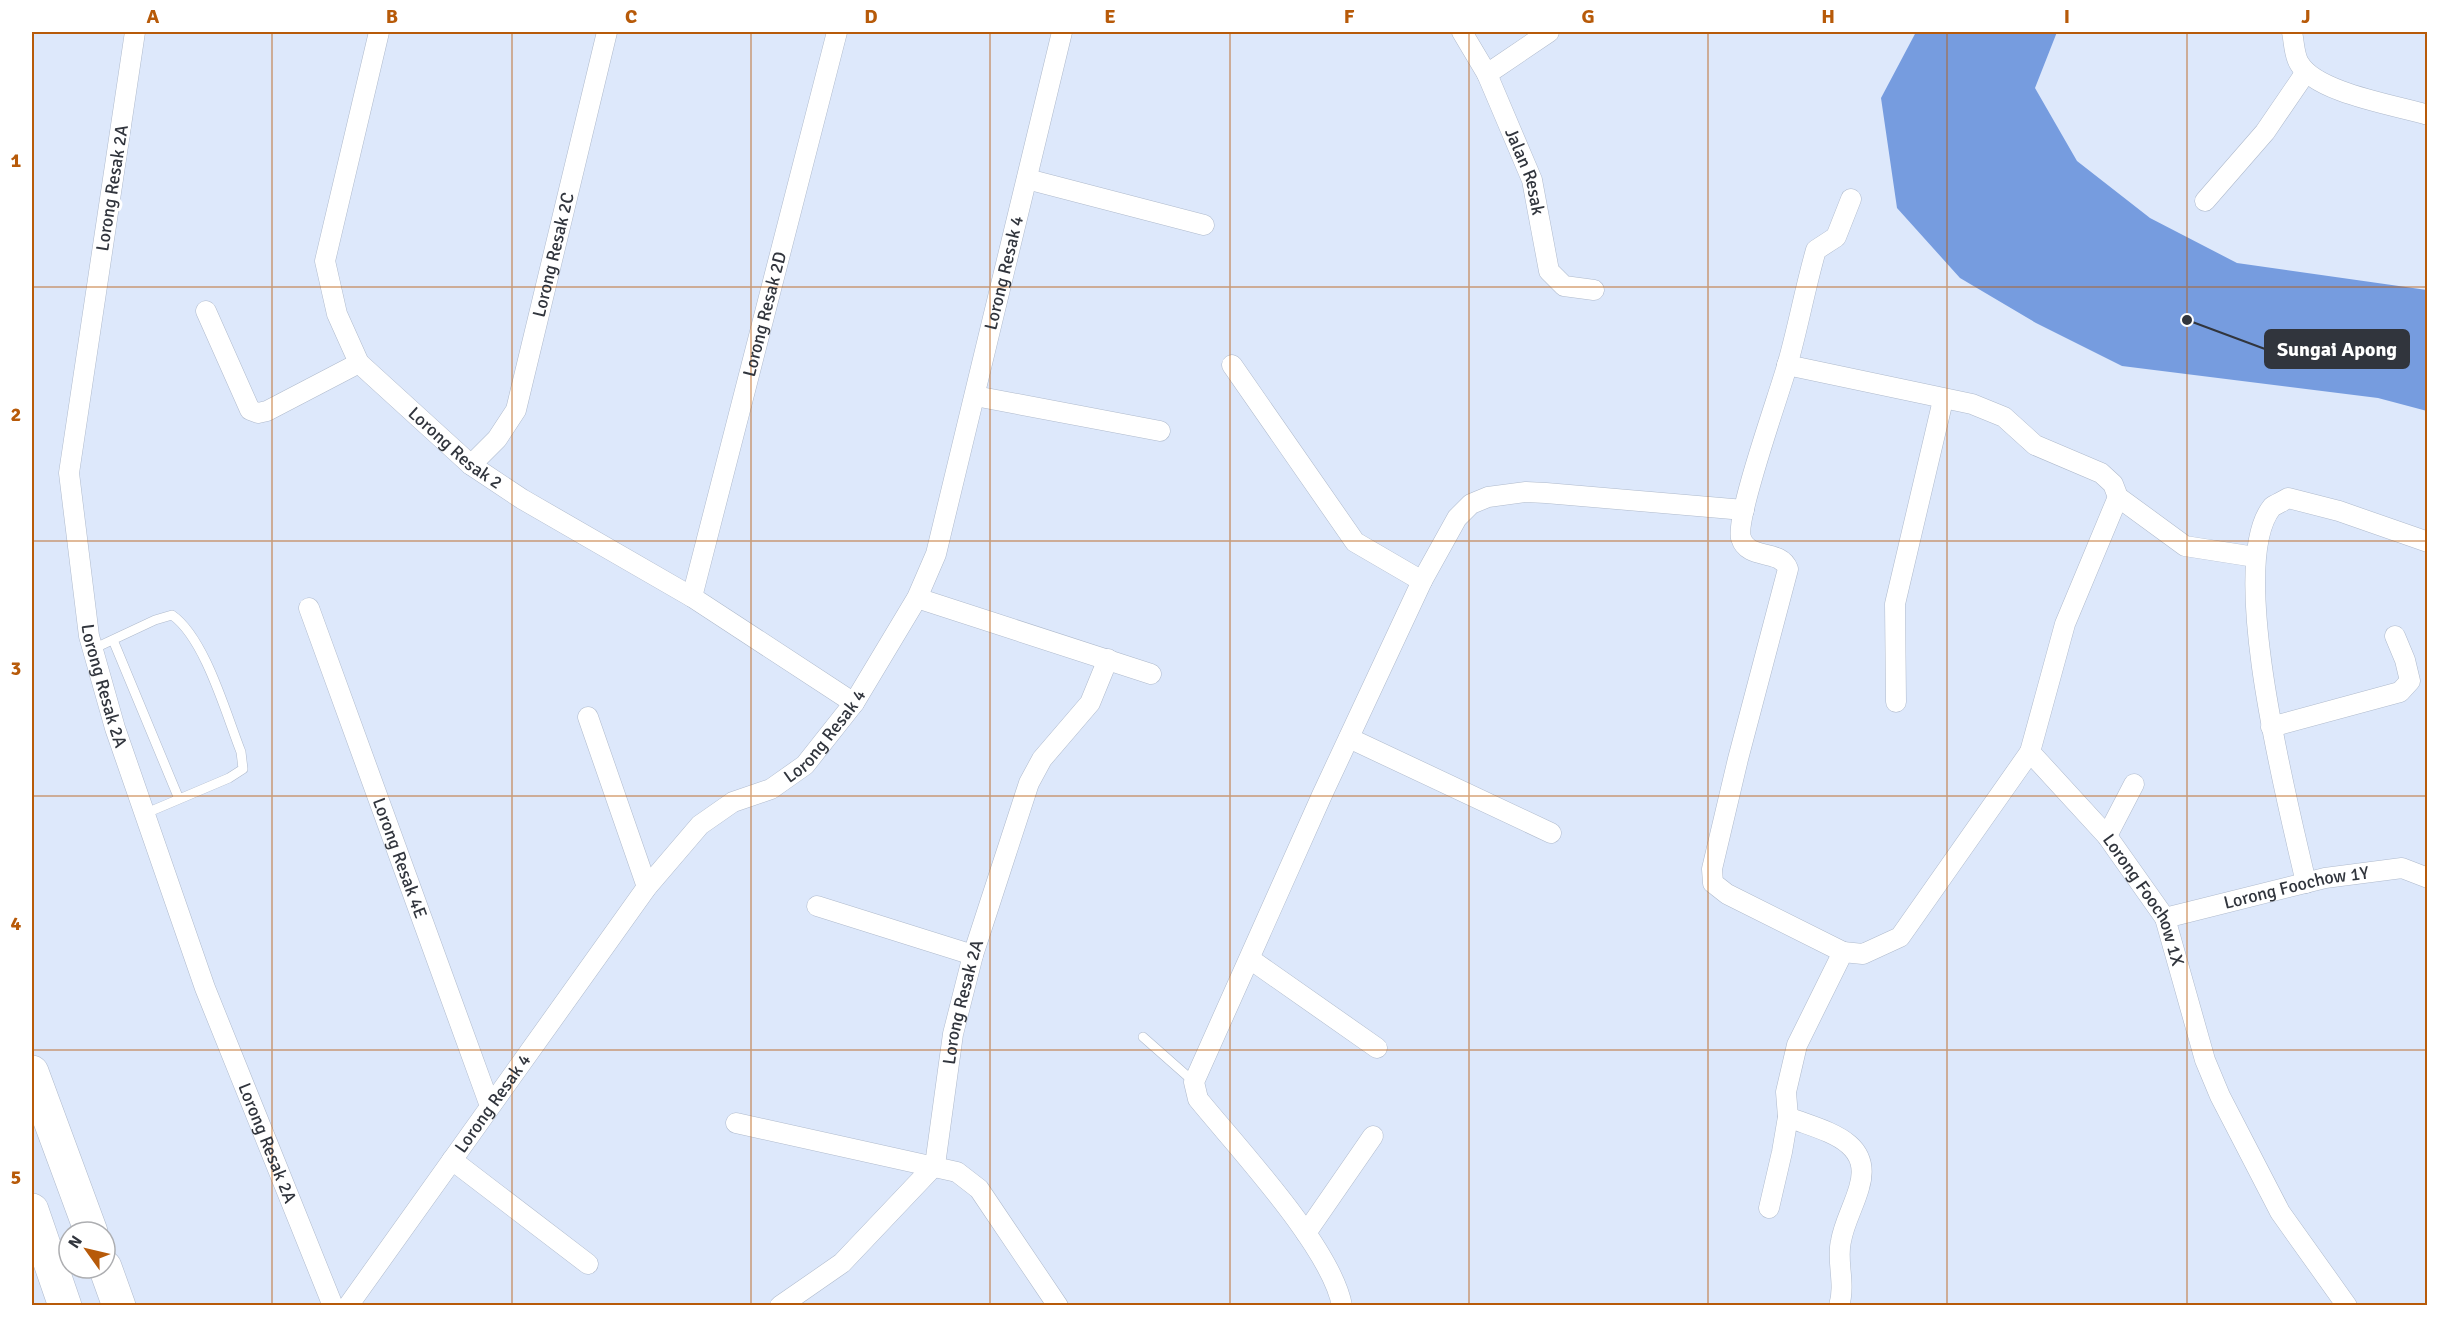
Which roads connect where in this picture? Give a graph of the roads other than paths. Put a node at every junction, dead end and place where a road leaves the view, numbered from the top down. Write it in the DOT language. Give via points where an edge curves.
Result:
graph roads {
  1 [pos="135,32"];
  2 [pos="379,32"];
  3 [pos="607,32"];
  4 [pos="837,32"];
  5 [pos="1062,32"];
  6 [pos="1462,32"];
  7 [pos="1549,32"];
  8 [pos="2292,32"];
  9 [pos="2306,72"];
  10 [pos="1487,74"];
  11 [pos="2427,115"];
  12 [pos="1027,179"];
  13 [pos="1851,199"];
  14 [pos="2205,201"];
  15 [pos="1204,225"];
  16 [pos="1594,290"];
  17 [pos="206,311"];
  18 [pos="359,363"];
  19 [pos="1232,365"];
  20 [pos="1787,365"];
  21 [pos="975,396"];
  22 [pos="1943,400"];
  23 [pos="1160,431"];
  24 [pos="471,465"];
  25 [pos="2118,497"];
  26 [pos="1744,510"];
  27 [pos="2427,542"];
  28 [pos="2255,557"];
  29 [pos="1422,581"];
  30 [pos="692,597"];
  31 [pos="917,598"];
  32 [pos="309,608"];
  33 [pos="2395,636"];
  34 [pos="113,640"];
  35 [pos="93,649"];
  36 [pos="1108,659"];
  37 [pos="1151,674"];
  38 [pos="1896,702"];
  39 [pos="855,703"];
  40 [pos="588,717"];
  41 [pos="2271,727"];
  42 [pos="1349,738"];
  43 [pos="2030,752"];
  44 [pos="2134,784"];
  45 [pos="179,799"];
  46 [pos="144,814"];
  47 [pos="1551,832"];
  48 [pos="2107,836"];
  49 [pos="2427,878"];
  50 [pos="2306,884"];
  51 [pos="647,887"];
  52 [pos="817,906"];
  53 [pos="2164,918"];
  54 [pos="1843,952"];
  55 [pos="973,955"];
  56 [pos="1250,959"];
  57 [pos="1143,1037"];
  58 [pos="1377,1048"];
  59 [pos="32,1072"];
  60 [pos="1194,1082"];
  61 [pos="490,1106"];
  62 [pos="1788,1117"];
  63 [pos="736,1124"];
  64 [pos="1374,1136"];
  65 [pos="452,1161"];
  66 [pos="935,1165"];
  67 [pos="1768,1208"];
  68 [pos="32,1210"];
  69 [pos="88,1220"];
  70 [pos="1306,1233"];
  71 [pos="588,1264"];
  72 [pos="110,1280"];
  73 [pos="119,1304"];
  74 [pos="65,1305"];
  75 [pos="333,1305"];
  76 [pos="348,1305"];
  77 [pos="780,1305"];
  78 [pos="1058,1305"];
  79 [pos="1342,1305"];
  80 [pos="1839,1305"];
  81 [pos="2347,1305"];
  1 -- 35 [label="street, Lorong Resak 2A" via="69,473"];
  2 -- 18 [label="street, Lorong Resak 2" via="326,261 337,314"];
  3 -- 24 [label="street, Lorong Resak 2C" via="516,410 497,440"];
  4 -- 30 [label="street, Lorong Resak 2D"];
  5 -- 12 [label="street, Lorong Resak 4"];
  6 -- 10 [label="street, Jalan Resak"];
  7 -- 10 [label="street"];
  8 -- 9 [label="street" via="2298,62"];
  9 -- 11 [label="street" via="2325,85"];
  9 -- 14 [label="street" via="2265,132"];
  10 -- 16 [label="street, Jalan Resak" via="1532,180 1549,271 1564,286"];
  12 -- 15 [label="street"];
  12 -- 21 [label="street, Lorong Resak 4"];
  13 -- 20 [label="street" via="1836,237 1816,250"];
  17 -- 18 [label="street" via="250,410 267,411"];
  18 -- 24 [label="street, Lorong Resak 2"];
  19 -- 29 [label="street" via="1355,542"];
  20 -- 22 [label="street"];
  20 -- 26 [label="street"];
  21 -- 23 [label="street"];
  21 -- 31 [label="street, Lorong Resak 4" via="936,554"];
  22 -- 25 [label="street" via="1972,404 2004,417 2035,445 2101,473 2114,484"];
  22 -- 38 [label="street" via="1895,604"];
  24 -- 30 [label="street, Lorong Resak 2" via="522,499"];
  25 -- 28 [label="street" via="2185,546"];
  25 -- 43 [label="street" via="2065,624"];
  26 -- 29 [label="street" via="1546,493 1488,497 1471,504 1457,518"];
  26 -- 54 [label="street" via="1740,528 1744,544 1755,552 1778,558 1788,569 1712,868 1713,884"];
  27 -- 28 [label="street" via="2288,498 2273,507"];
  28 -- 41 [label="street" via="2260,660"];
  29 -- 42 [label="street"];
  30 -- 39 [label="street, Lorong Resak 2"];
  31 -- 36 [label="street"];
  31 -- 39 [label="street, Lorong Resak 4"];
  32 -- 61 [label="street, Lorong Resak 4E"];
  33 -- 41 [label="street" via="2410,681 2400,692"];
  34 -- 35 [label="lane"];
  34 -- 45 [label="lane"];
  34 -- 45 [label="lane" via="172,615 184,623 197,642 241,752 243,769"];
  35 -- 46 [label="street, Lorong Resak 2A"];
  36 -- 37 [label="street"];
  36 -- 55 [label="street, Lorong Resak 2A" via="1090,703 1042,759 1029,783"];
  39 -- 51 [label="street, Lorong Resak 4" via="805,765 771,789 733,802 700,825"];
  40 -- 51 [label="street"];
  41 -- 50 [label="street"];
  42 -- 47 [label="street"];
  42 -- 56 [label="street"];
  43 -- 48 [label="street, Lorong Foochow 1X"];
  43 -- 54 [label="street" via="1899,937 1863,954"];
  44 -- 48 [label="street"];
  45 -- 46 [label="lane"];
  46 -- 75 [label="street, Lorong Resak 2A" via="205,988"];
  48 -- 53 [label="street, Lorong Foochow 1X"];
  49 -- 50 [label="street, Lorong Foochow 1Y" via="2402,868"];
  50 -- 53 [label="street, Lorong Foochow 1Y"];
  51 -- 61 [label="street, Lorong Resak 4"];
  52 -- 55 [label="street"];
  53 -- 81 [label="street, Lorong Foochow 1X" via="2205,1060 2220,1096 2280,1212"];
  54 -- 62 [label="street" via="1797,1045 1786,1092"];
  55 -- 66 [label="street, Lorong Resak 2A" via="953,1034"];
  56 -- 58 [label="street"];
  56 -- 60 [label="street"];
  57 -- 60 [label="lane"];
  59 -- 69 [label="highway"];
  60 -- 70 [label="street" via="1198,1099"];
  61 -- 65 [label="street, Lorong Resak 4"];
  62 -- 67 [label="street"];
  62 -- 80 [label="street" via="1842,1138 1857,1150 1862,1168 1860,1186 1840,1243 1843,1276"];
  63 -- 66 [label="street"];
  64 -- 70 [label="street"];
  65 -- 71 [label="street"];
  65 -- 76 [label="street, Lorong Resak 4"];
  66 -- 77 [label="street" via="842,1263"];
  66 -- 78 [label="street" via="957,1172 979,1189"];
  68 -- 74 [label="highway"];
  70 -- 79 [label="street" via="1339,1291"];
  72 -- 73 [label="highway"];
}
